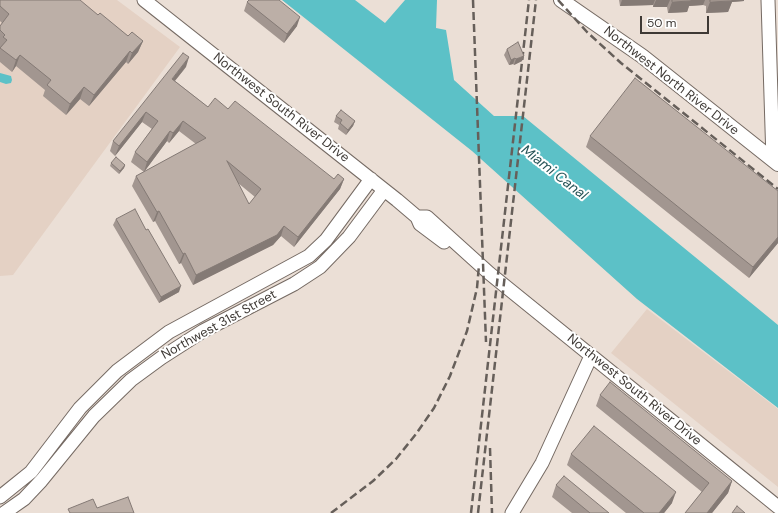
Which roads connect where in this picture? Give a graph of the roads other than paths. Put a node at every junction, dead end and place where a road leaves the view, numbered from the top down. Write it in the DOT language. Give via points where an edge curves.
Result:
graph roads {
  1 [pos="144,0"];
  2 [pos="561,0"];
  3 [pos="768,0"];
  4 [pos="775,162"];
  5 [pos="370,179"];
  6 [pos="384,190"];
  7 [pos="268,279"];
  8 [pos="276,294"];
  9 [pos="591,356"];
  10 [pos="0,497"];
  11 [pos="778,507"];
  12 [pos="4,513"];
  13 [pos="511,513"];
  1 -- 5 [label="street, Northwest South River Drive"];
  2 -- 4 [label="main road, Northwest North River Drive" via="642,56"];
  3 -- 4 [label="street"];
  5 -- 6 [label="street, Northwest South River Drive"];
  5 -- 7 [label="street, Northwest 31st Street" via="318,248 298,263"];
  6 -- 8 [label="street, Northwest 31st Street" via="329,259 309,275"];
  6 -- 9 [label="street, Northwest South River Drive" via="417,217 427,217 489,273"];
  7 -- 8 [label="street"];
  7 -- 10 [label="street, Northwest 31st Street" via="175,328 129,360 89,397 31,472"];
  8 -- 12 [label="street, Northwest 31st Street" via="203,331 136,377 94,416 42,481 24,499"];
  9 -- 11 [label="street, Northwest South River Drive"];
  9 -- 13 [label="street" via="542,463"];
}
